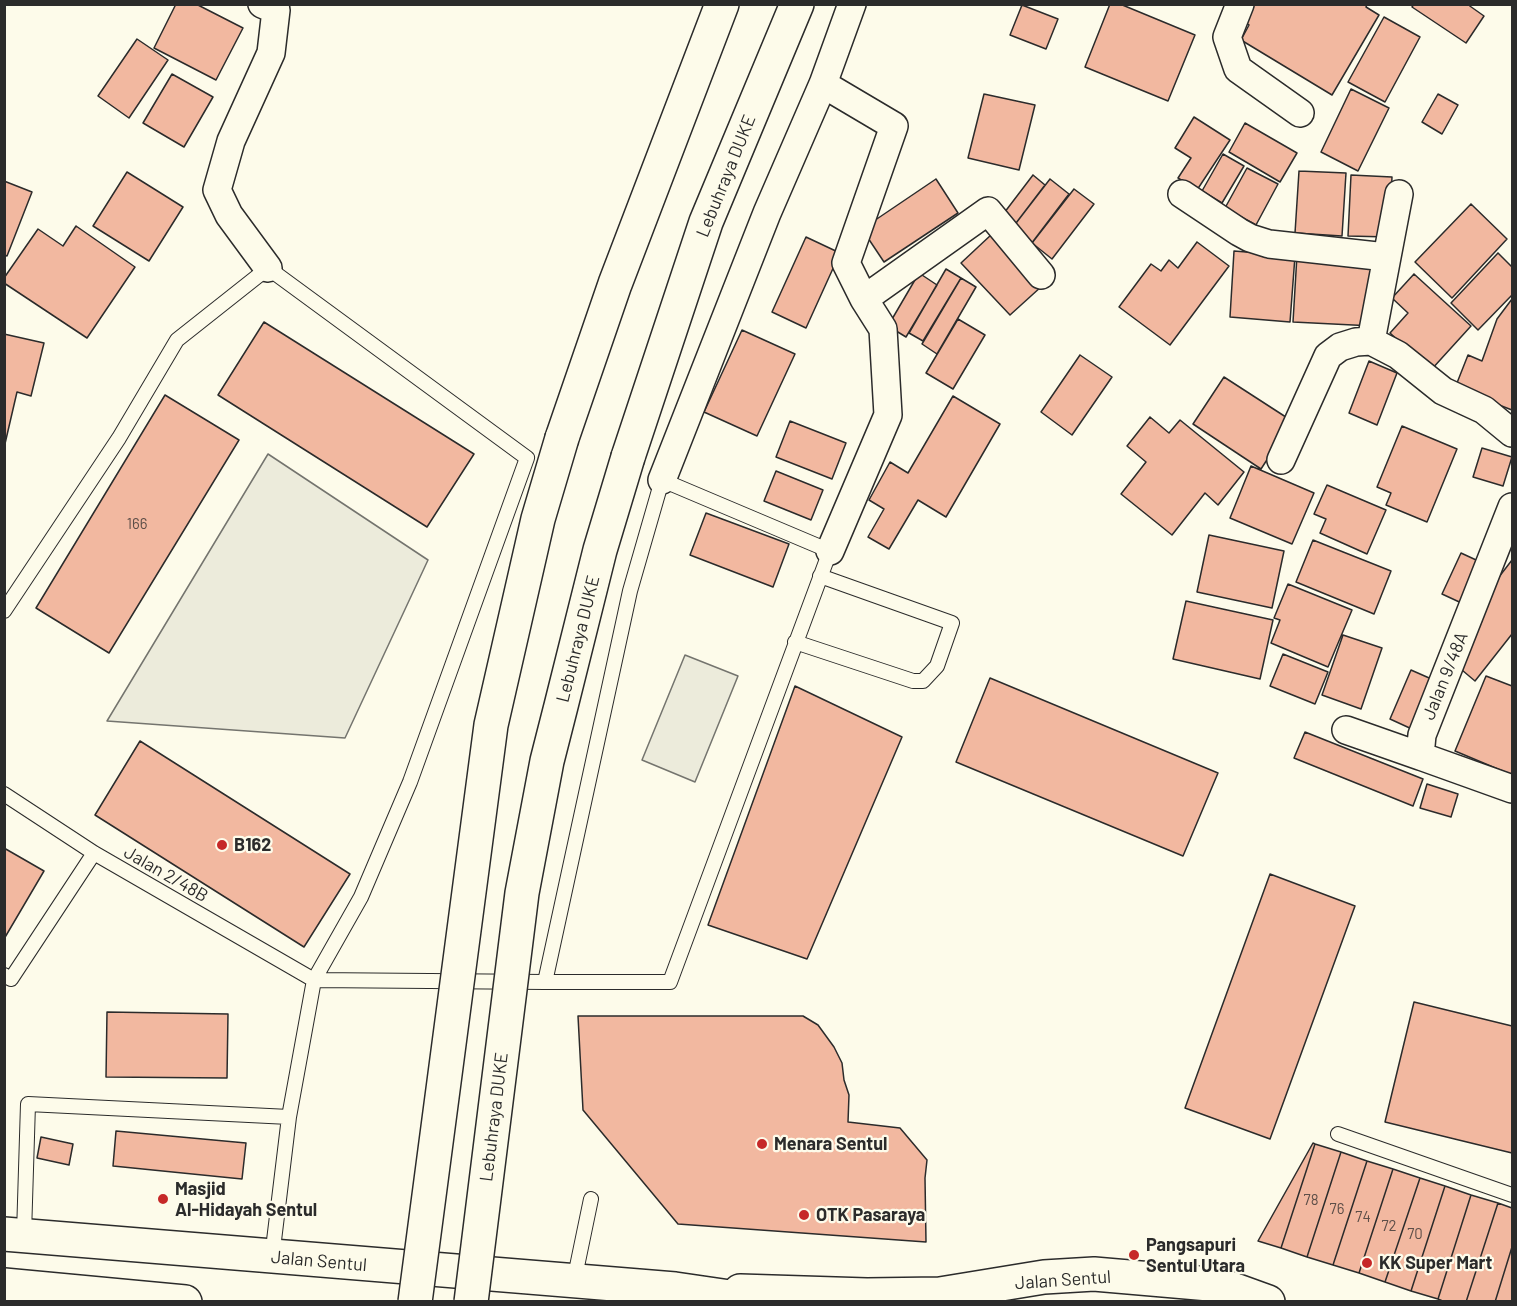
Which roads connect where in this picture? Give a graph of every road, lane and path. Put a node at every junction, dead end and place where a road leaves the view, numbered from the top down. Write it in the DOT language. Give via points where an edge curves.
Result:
graph roads {
  1 [pos="262,4"];
  2 [pos="722,4"];
  3 [pos="796,4"];
  4 [pos="852,4"];
  5 [pos="1240,4"];
  6 [pos="823,84"];
  7 [pos="1300,113"];
  8 [pos="1182,194"];
  9 [pos="1399,194"];
  10 [pos="1386,257"];
  11 [pos="268,268"];
  12 [pos="1041,275"];
  13 [pos="864,298"];
  14 [pos="1371,341"];
  15 [pos="1512,433"];
  16 [pos="1281,460"];
  17 [pos="662,480"];
  18 [pos="1512,507"];
  19 [pos="825,564"];
  20 [pos="4,610"];
  21 [pos="795,642"];
  22 [pos="1346,730"];
  23 [pos="1419,756"];
  24 [pos="1512,789"];
  25 [pos="4,794"];
  26 [pos="94,853"];
  27 [pos="4,975"];
  28 [pos="314,980"];
  29 [pos="545,982"];
  30 [pos="289,1117"];
  31 [pos="1338,1134"];
  32 [pos="1512,1195"];
  33 [pos="591,1199"];
  34 [pos="14,1234"];
  35 [pos="272,1257"];
  36 [pos="574,1281"];
  37 [pos="4,1285"];
  38 [pos="675,1289"];
  39 [pos="185,1302"];
  40 [pos="414,1302"];
  41 [pos="471,1302"];
  42 [pos="764,1302"];
  43 [pos="1268,1302"];
  1 -- 11 [label="street" via="276,10 271,53 231,141 217,190 229,215"];
  2 -- 40 [label="main road, bridge" via="615,284 538,519 491,725"];
  3 -- 41 [label="main road, Lebuhraya DUKE, bridge" via="706,222 628,457 600,550 547,761 526,871"];
  4 -- 6 [label="street"];
  5 -- 7 [label="street" via="1227,37 1238,69"];
  6 -- 13 [label="street" via="894,126 846,263"];
  6 -- 17 [label="street" via="767,213"];
  8 -- 10 [label="street" via="1239,232 1269,244"];
  9 -- 10 [label="street"];
  10 -- 14 [label="street"];
  11 -- 20 [label="lane" via="177,340 119,438"];
  11 -- 28 [label="lane" via="527,458 410,782 361,897"];
  12 -- 13 [label="street" via="988,211"];
  13 -- 19 [label="street" via="883,329 888,415"];
  14 -- 15 [label="street" via="1398,355 1443,390 1484,410"];
  14 -- 16 [label="street" via="1340,347 1328,356"];
  17 -- 19 [label="lane"];
  17 -- 29 [label="lane" via="630,591"];
  18 -- 23 [label="street, Jalan 9/48A" via="1422,735"];
  19 -- 21 [label="lane"];
  19 -- 21 [label="lane" via="951,623 937,666 923,681 913,681"];
  21 -- 29 [label="lane" via="670,981"];
  22 -- 23 [label="street"];
  23 -- 24 [label="street"];
  25 -- 26 [label="lane, Jalan 2/48B"];
  26 -- 27 [label="lane" via="11,979"];
  26 -- 28 [label="lane, Jalan 2/48B"];
  28 -- 29 [label="lane"];
  28 -- 30 [label="lane"];
  30 -- 34 [label="lane" via="28,1104"];
  30 -- 35 [label="lane"];
  31 -- 32 [label="lane"];
  33 -- 36 [label="lane"];
  34 -- 35 [label="main road, Jalan Sentul"];
  35 -- 36 [label="main road, Jalan Sentul"];
  36 -- 38 [label="main road, Jalan Sentul"];
  37 -- 39 [label="main road"];
  38 -- 42 [label="main road"];
  38 -- 43 [label="main road, Jalan Sentul" via="940,1294 1044,1277 1094,1274 1221,1285"];
}
